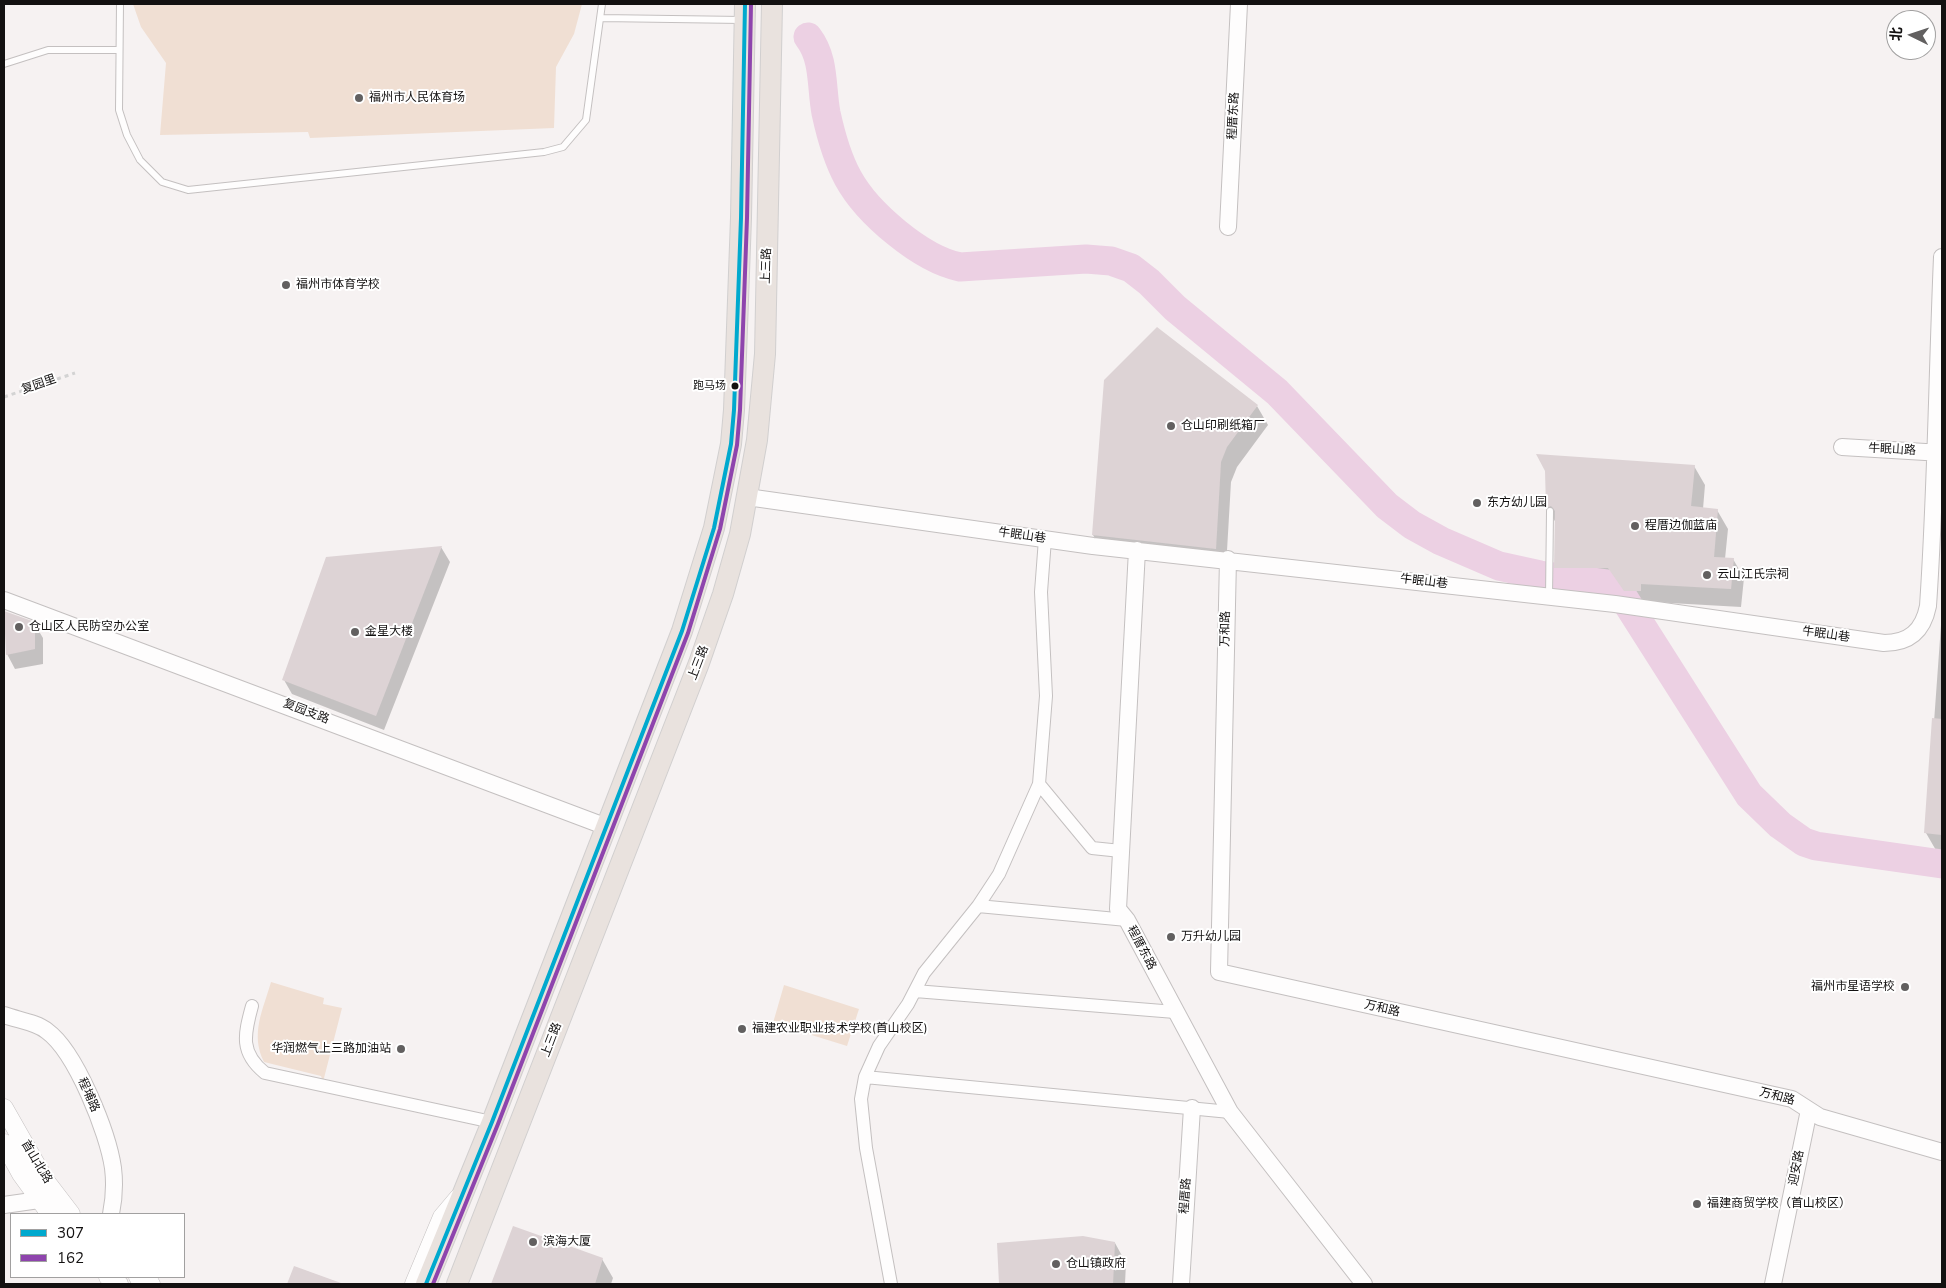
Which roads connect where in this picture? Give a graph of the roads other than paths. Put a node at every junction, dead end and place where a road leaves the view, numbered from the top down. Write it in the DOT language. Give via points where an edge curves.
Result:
graph roads {
  1 [pos="120,4"];
  2 [pos="602,4"];
  3 [pos="772,4"];
  4 [pos="1240,4"];
  5 [pos="745,12"];
  6 [pos="600,18"];
  7 [pos="119,50"];
  8 [pos="4,64"];
  9 [pos="1228,227"];
  10 [pos="1942,257"];
  11 [pos="1842,447"];
  12 [pos="1939,452"];
  13 [pos="747,497"];
  14 [pos="1550,510"];
  15 [pos="1046,539"];
  16 [pos="1137,550"];
  17 [pos="1228,560"];
  18 [pos="1550,593"];
  19 [pos="4,600"];
  20 [pos="1039,784"];
  21 [pos="607,827"];
  22 [pos="1121,851"];
  23 [pos="978,906"];
  24 [pos="1127,920"];
  25 [pos="915,990"];
  26 [pos="252,1006"];
  27 [pos="1175,1012"];
  28 [pos="4,1015"];
  29 [pos="865,1077"];
  30 [pos="4,1108"];
  31 [pos="1192,1108"];
  32 [pos="1808,1110"];
  33 [pos="1230,1112"];
  34 [pos="492,1122"];
  35 [pos="4,1143"];
  36 [pos="1942,1152"];
  37 [pos="462,1194"];
  38 [pos="39,1200"];
  39 [pos="4,1205"];
  40 [pos="49,1213"];
  41 [pos="70,1213"];
  42 [pos="111,1213"];
  43 [pos="468,1255"];
  44 [pos="140,1278"];
  45 [pos="151,1284"];
  46 [pos="414,1284"];
  47 [pos="426,1284"];
  48 [pos="457,1284"];
  49 [pos="462,1284"];
  50 [pos="891,1284"];
  51 [pos="1181,1284"];
  52 [pos="1364,1284"];
  53 [pos="1773,1284"];
  1 -- 7 [label="lane"];
  2 -- 6 [label="lane"];
  3 -- 13 [label="main road, 上三路" via="765,354 758,440"];
  4 -- 9 [label="street, 程厝东路"];
  5 -- 6 [label="lane"];
  5 -- 21 [label="main road, 上三路" via="739,314 731,444 714,528 694,598"];
  6 -- 7 [label="lane" via="586,120 563,147 544,152 188,190 162,182 140,160 127,135 120,110"];
  7 -- 8 [label="lane" via="48,50"];
  10 -- 12 [label="street, 牛眠山巷"];
  11 -- 12 [label="street, 牛眠山路"];
  12 -- 18 [label="street, 牛眠山巷" via="1928,606 1926,618 1909,639 1884,643 1644,610"];
  13 -- 15 [label="street, 牛眠山巷"];
  13 -- 43 [label="main road, 上三路" via="732,567 699,663"];
  14 -- 18 [label="lane"];
  15 -- 16 [label="street, 牛眠山巷"];
  15 -- 20 [label="street" via="1042,592 1046,696"];
  16 -- 17 [label="street, 牛眠山巷"];
  16 -- 22 [label="street, 程厝东路"];
  17 -- 18 [label="street, 牛眠山巷"];
  17 -- 32 [label="street, 万和路" via="1219,972 1792,1099"];
  19 -- 21 [label="street, 复园支路"];
  20 -- 22 [label="street" via="1092,848"];
  20 -- 23 [label="street" via="1004,867"];
  21 -- 34 [label="main road, 上三路"];
  22 -- 24 [label="street, 程厝东路" via="1118,909"];
  23 -- 24 [label="street"];
  23 -- 25 [label="street" via="926,970"];
  24 -- 27 [label="street, 程厝东路"];
  25 -- 27 [label="street"];
  25 -- 29 [label="street" via="879,1046"];
  26 -- 34 [label="street" via="246,1046 253,1062 266,1073"];
  27 -- 33 [label="street, 程厝东路"];
  28 -- 42 [label="street, 程埔路" via="46,1030 59,1042 80,1076 109,1150 114,1185"];
  29 -- 31 [label="street"];
  29 -- 50 [label="street" via="861,1099 866,1148"];
  30 -- 41 [label="main road, 首山北路" via="45,1180"];
  31 -- 33 [label="street"];
  31 -- 51 [label="street, 程厝路"];
  32 -- 36 [label="street, 万和路" via="1826,1119"];
  32 -- 53 [label="street, 迎安路"];
  33 -- 52 [label="street, 程厝东路"];
  34 -- 37 [label="main road, 上三路"];
  35 -- 38 [label="main road, 首山北路"];
  37 -- 46 [label="main road" via="442,1217"];
  37 -- 47 [label="main road, 上三路"];
  38 -- 39 [label="street"];
  38 -- 40 [label="main road, 首山北路"];
  43 -- 48 [label="main road, 上三路"];
  43 -- 49 [label="main road"];
  44 -- 45 [label="main road"];
}
